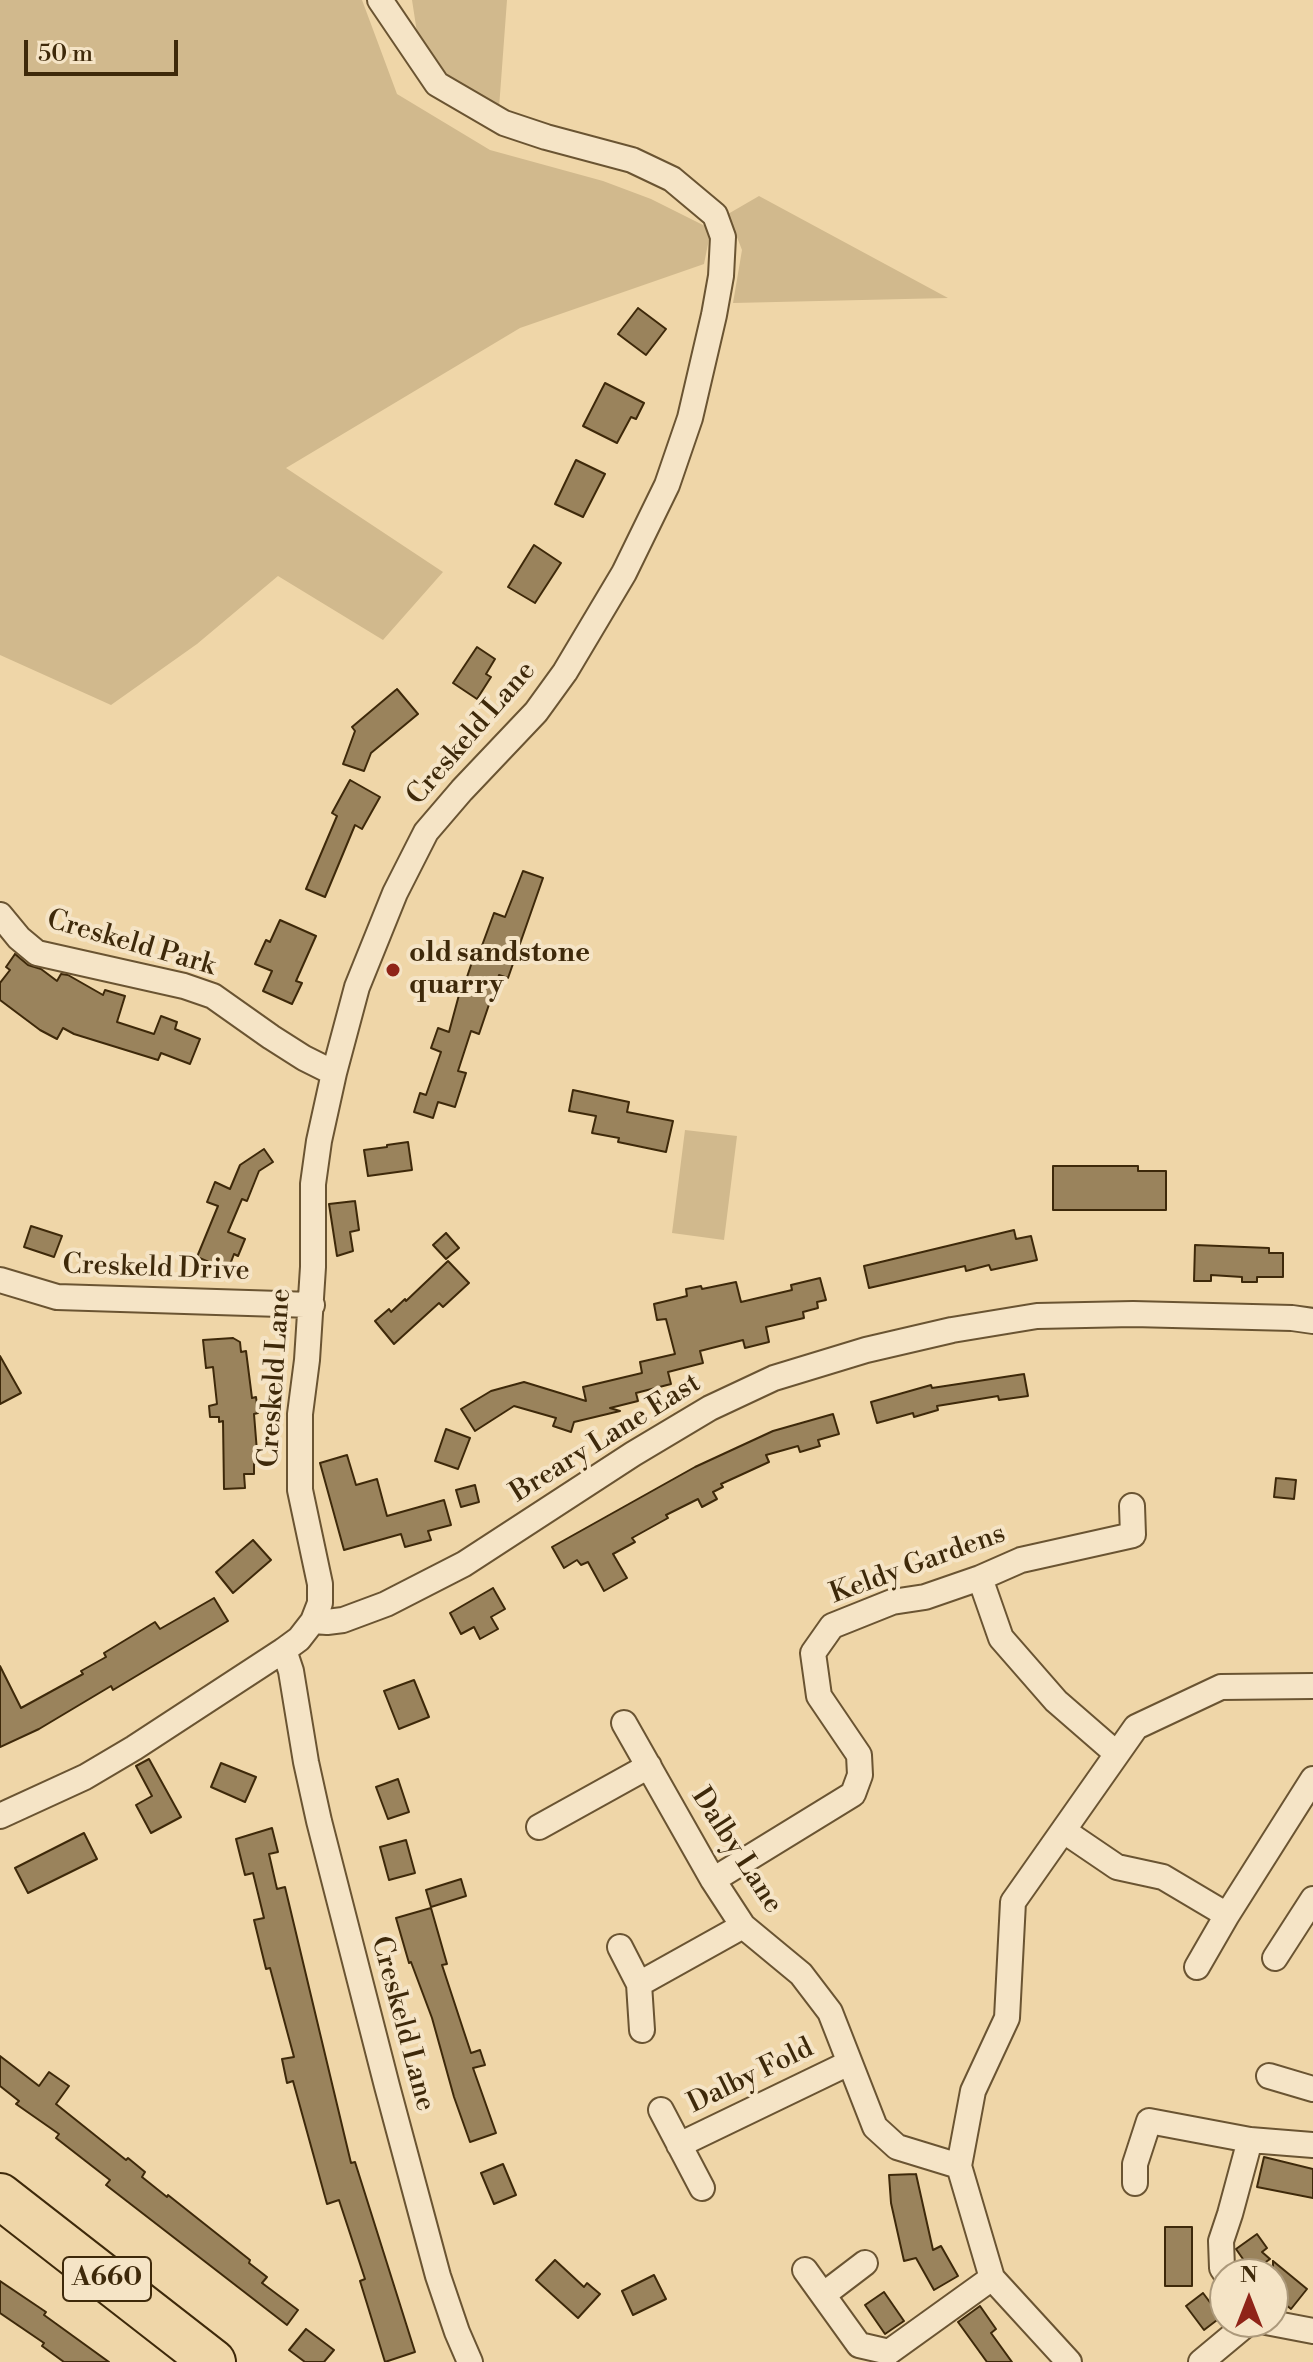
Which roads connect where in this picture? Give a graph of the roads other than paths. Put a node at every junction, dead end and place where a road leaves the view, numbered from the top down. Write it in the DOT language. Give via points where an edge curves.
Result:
graph roads {
  1 [pos="380,0"];
  2 [pos="0,915"];
  3 [pos="334,1073"];
  4 [pos="0,1280"];
  5 [pos="312,1305"];
  6 [pos="1313,1321"];
  7 [pos="1132,1506"];
  8 [pos="980,1578"];
  9 [pos="313,1621"];
  10 [pos="284,1650"];
  11 [pos="1313,1686"];
  12 [pos="624,1723"];
  13 [pos="1117,1754"];
  14 [pos="649,1766"];
  15 [pos="1313,1779"];
  16 [pos="0,1816"];
  17 [pos="539,1827"];
  18 [pos="1064,1831"];
  19 [pos="713,1880"];
  20 [pos="1313,1899"];
  21 [pos="1227,1915"];
  22 [pos="743,1926"];
  23 [pos="620,1947"];
  24 [pos="1275,1958"];
  25 [pos="1197,1967"];
  26 [pos="639,1984"];
  27 [pos="642,2030"];
  28 [pos="849,2063"];
  29 [pos="1269,2076"];
  30 [pos="1313,2089"];
  31 [pos="661,2110"];
  32 [pos="1250,2140"];
  33 [pos="679,2145"];
  34 [pos="1313,2145"];
  35 [pos="959,2166"];
  36 [pos="1135,2183"];
  37 [pos="702,2188"];
  38 [pos="0,2196"];
  39 [pos="1222,2258"];
  40 [pos="865,2263"];
  41 [pos="805,2270"];
  42 [pos="992,2278"];
  43 [pos="823,2295"];
  44 [pos="1289,2326"];
  45 [pos="1313,2331"];
  46 [pos="1230,2338"];
  47 [pos="213,2362"];
  48 [pos="470,2362"];
  49 [pos="1069,2362"];
  50 [pos="1201,2362"];
  1 -- 3 [label="street, Creskeld Lane" via="437,84 504,123 632,160 672,179 715,215 723,237 722,263 690,418 667,485 624,573 565,672 536,712 426,832 371,948"];
  2 -- 3 [label="street, Creskeld Park" via="37,953 213,996"];
  3 -- 5 [label="street, Creskeld Lane" via="313,1184"];
  4 -- 5 [label="street, Creskeld Drive" via="57,1297"];
  5 -- 9 [label="street, Creskeld Lane" via="300,1414 300,1490 320,1584"];
  6 -- 9 [label="street, Breary Lane East" via="1037,1316 866,1350 774,1378 710,1408 464,1564 386,1604 343,1620"];
  7 -- 8 [label="street, Keldy Gardens" via="1134,1545 1021,1560"];
  8 -- 13 [label="street" via="1001,1638 1056,1701"];
  8 -- 19 [label="street, Keldy Gardens" via="892,1602 832,1626 813,1653 819,1696 859,1755 860,1775 853,1794"];
  9 -- 10 [label="street"];
  10 -- 16 [label="street" via="85,1777"];
  10 -- 48 [label="street, Creskeld Lane" via="319,1821 383,2072 438,2276"];
  11 -- 13 [label="street" via="1221,1687 1136,1727"];
  12 -- 14 [label="street, Dalby Lane"];
  13 -- 18 [label="street"];
  14 -- 17 [label="street"];
  14 -- 19 [label="street, Dalby Lane"];
  15 -- 21 [label="street"];
  18 -- 21 [label="street" via="1117,1867 1163,1877"];
  18 -- 35 [label="street" via="1013,1902 1007,2018 973,2091"];
  19 -- 22 [label="street, Dalby Lane"];
  20 -- 24 [label="street"];
  21 -- 25 [label="street"];
  22 -- 26 [label="street"];
  22 -- 28 [label="street, Dalby Lane" via="801,1974 830,2012"];
  23 -- 26 [label="street"];
  26 -- 27 [label="street"];
  28 -- 33 [label="street, Dalby Fold"];
  28 -- 35 [label="street, Dalby Lane" via="875,2127 897,2147"];
  29 -- 30 [label="street"];
  31 -- 33 [label="street, Dalby Fold"];
  32 -- 34 [label="street"];
  32 -- 36 [label="street" via="1149,2121 1135,2164"];
  32 -- 39 [label="street" via="1221,2241"];
  33 -- 37 [label="street, Dalby Fold"];
  35 -- 42 [label="street"];
  38 -- 47 [label="highway, A660"];
  40 -- 43 [label="street"];
  41 -- 43 [label="street"];
  42 -- 43 [label="street" via="889,2352 859,2345"];
  42 -- 49 [label="street"];
  44 -- 45 [label="street"];
  46 -- 50 [label="street"];
}
